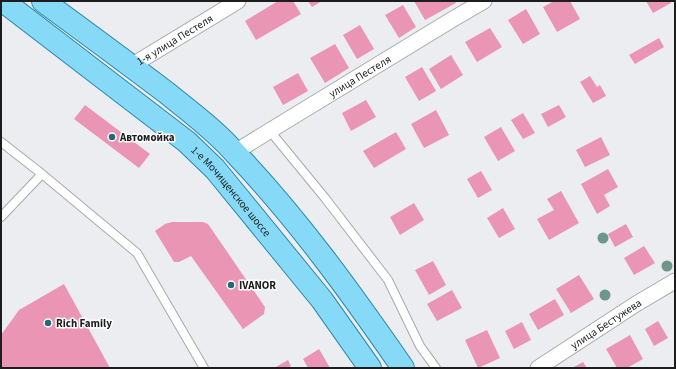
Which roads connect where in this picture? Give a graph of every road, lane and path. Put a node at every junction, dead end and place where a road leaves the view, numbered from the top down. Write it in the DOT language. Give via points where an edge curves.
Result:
graph roads {
  1 [pos="3,1"];
  2 [pos="43,1"];
  3 [pos="238,1"];
  4 [pos="484,1"];
  5 [pos="131,66"];
  6 [pos="270,131"];
  7 [pos="1,142"];
  8 [pos="235,152"];
  9 [pos="42,174"];
  10 [pos="1,217"];
  11 [pos="675,280"];
  12 [pos="204,368"];
  13 [pos="370,368"];
  14 [pos="403,368"];
  15 [pos="436,368"];
  16 [pos="538,368"];
  1 -- 13 [label="main road, 1-е Мочищенское шоссе" via="187,142 215,169 322,300"];
  2 -- 5 [label="main road"];
  3 -- 5 [label="street, 1-я улица Пестеля"];
  4 -- 6 [label="street, улица Пестеля"];
  5 -- 8 [label="main road" via="203,122"];
  6 -- 8 [label="street, улица Пестеля"];
  6 -- 15 [label="lane" via="388,280 420,346"];
  7 -- 9 [label="lane"];
  8 -- 14 [label="main road" via="308,237"];
  9 -- 10 [label="lane"];
  9 -- 12 [label="lane" via="137,253"];
  11 -- 16 [label="street, улица Бестужева"];
}
